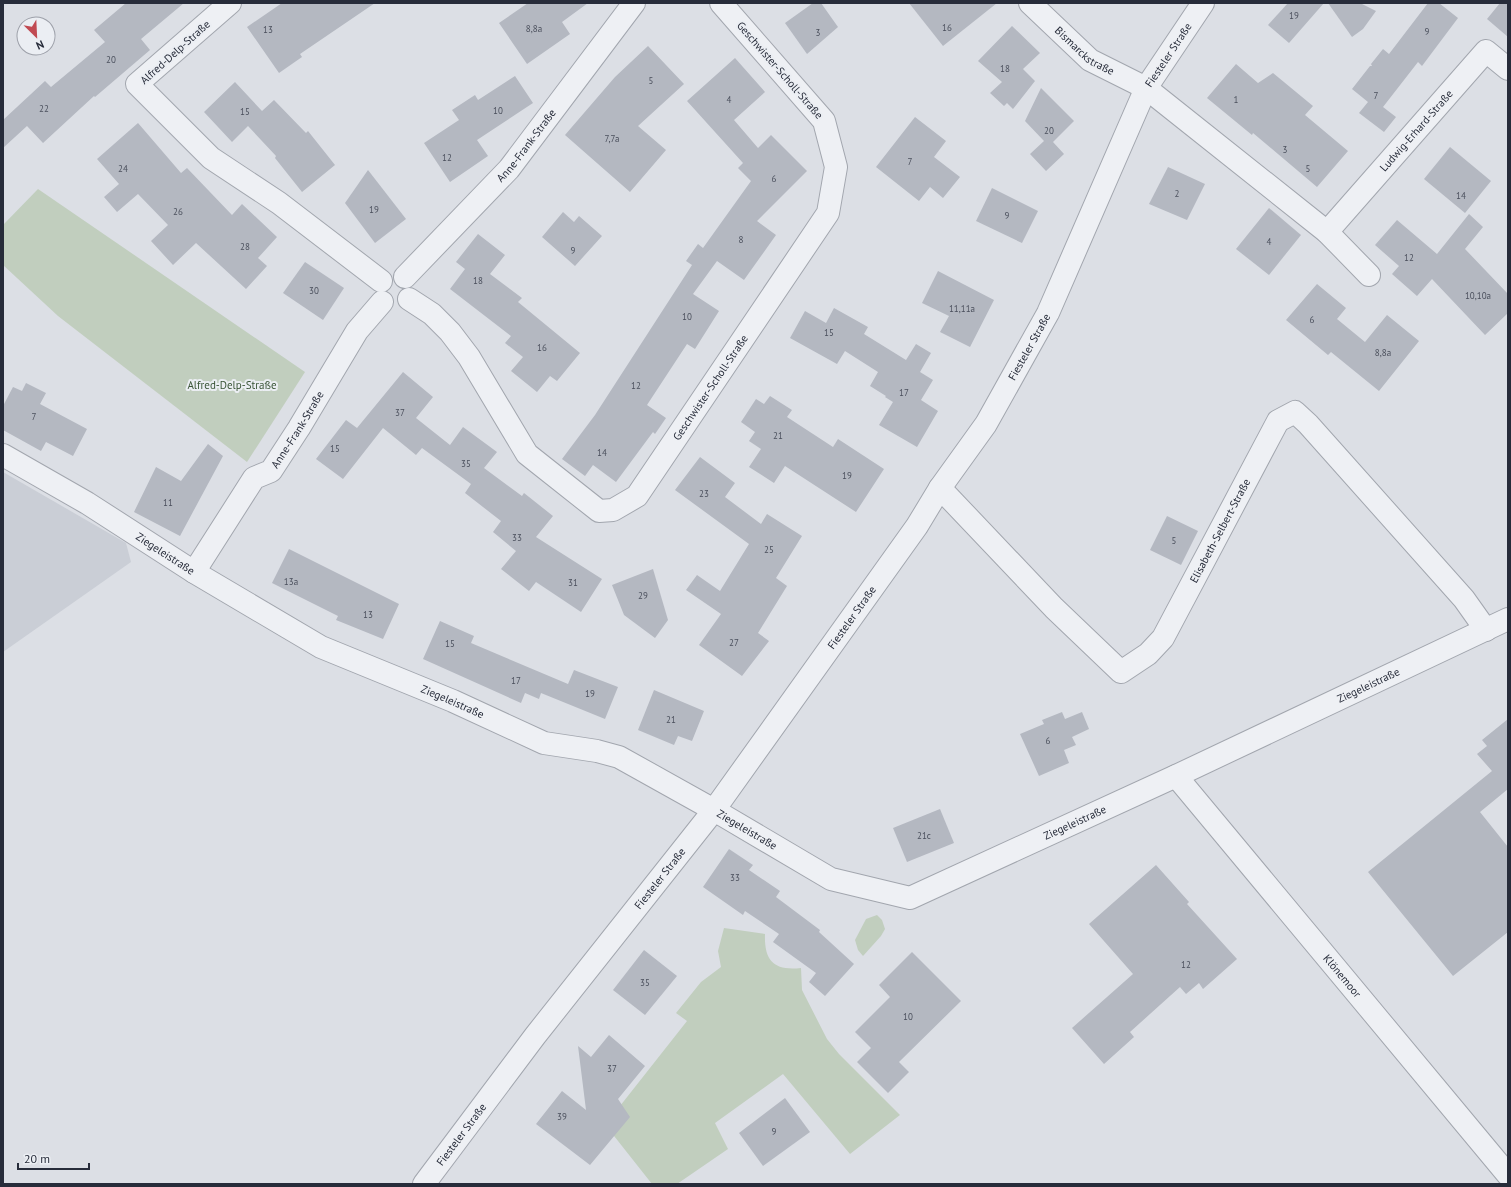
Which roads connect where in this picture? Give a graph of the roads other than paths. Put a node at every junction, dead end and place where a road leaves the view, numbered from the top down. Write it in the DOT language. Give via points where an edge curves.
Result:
graph roads {
  1 [pos="230,3"];
  2 [pos="634,3"];
  3 [pos="721,3"];
  4 [pos="1030,3"];
  5 [pos="1202,3"];
  6 [pos="1508,69"];
  7 [pos="1146,88"];
  8 [pos="1327,232"];
  9 [pos="1369,275"];
  10 [pos="405,277"];
  11 [pos="381,291"];
  12 [pos="410,299"];
  13 [pos="3,454"];
  14 [pos="940,488"];
  15 [pos="194,572"];
  16 [pos="1508,619"];
  17 [pos="1486,630"];
  18 [pos="1176,776"];
  19 [pos="714,810"];
  20 [pos="1508,1176"];
  21 [pos="424,1184"];
  1 -- 11 [label="street, Alfred-Delp-Straße" via="137,84 211,158 279,203"];
  2 -- 10 [label="street, Anne-Frank-Straße" via="509,169"];
  3 -- 12 [label="street, Geschwister-Scholl-Straße" via="824,122 836,167 828,213 637,496 613,510 599,511 527,454 469,357 432,314"];
  4 -- 7 [label="street, Bismarckstraße" via="1090,60"];
  5 -- 7 [label="street, Fiesteler Straße"];
  6 -- 8 [label="street, Ludwig-Erhard-Straße" via="1486,51"];
  7 -- 8 [label="street"];
  7 -- 14 [label="street, Fiesteler Straße" via="1048,313 986,424"];
  8 -- 9 [label="street"];
  10 -- 11 [label="street" via="390,274"];
  10 -- 12 [label="street" via="411,285"];
  11 -- 12 [label="street" via="391,307 402,306"];
  11 -- 15 [label="street, Anne-Frank-Straße" via="299,428 270,471 254,478"];
  13 -- 15 [label="street, Ziegeleistraße" via="87,503"];
  14 -- 17 [label="street, Elisabeth-Selbert-Straße" via="1054,608 1121,672 1148,654 1163,638 1278,421 1295,412 1464,599"];
  14 -- 19 [label="street, Fiesteler Straße" via="917,526"];
  15 -- 19 [label="street, Ziegeleistraße" via="321,647 453,701 544,743 597,750 619,757"];
  16 -- 17 [label="street, Ziegeleistraße"];
  17 -- 18 [label="street, Ziegeleistraße"];
  18 -- 19 [label="street, Ziegeleistraße" via="910,898 832,879"];
  18 -- 20 [label="street, Klönemoor"];
  19 -- 21 [label="street, Fiesteler Straße" via="535,1036"];
}
